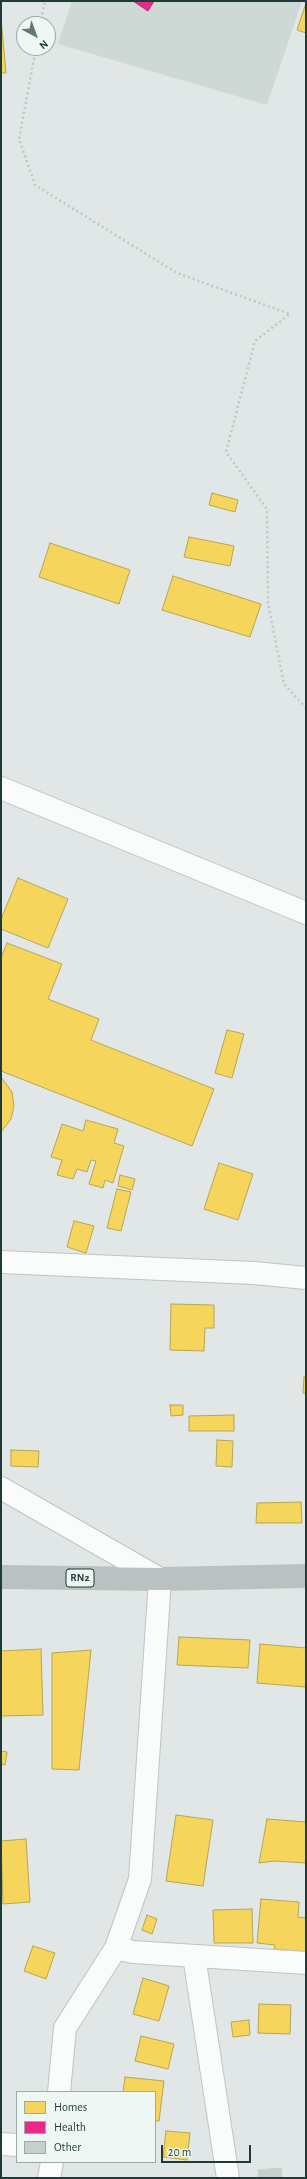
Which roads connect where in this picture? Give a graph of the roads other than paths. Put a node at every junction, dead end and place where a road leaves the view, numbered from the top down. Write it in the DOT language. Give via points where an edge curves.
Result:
graph roads {
  1 [pos="1,788"];
  2 [pos="306,913"];
  3 [pos="1,1262"];
  4 [pos="306,1278"];
  5 [pos="1,1488"];
  6 [pos="306,1576"];
  7 [pos="1,1577"];
  8 [pos="160,1579"];
  9 [pos="116,1948"];
  10 [pos="194,1956"];
  11 [pos="306,1962"];
  12 [pos="59,2091"];
  13 [pos="1,2144"];
  14 [pos="16,2145"];
  15 [pos="52,2163"];
  16 [pos="49,2178"];
  17 [pos="228,2178"];
  1 -- 2 [label="street"];
  3 -- 4 [label="street" via="254,1273"];
  5 -- 8 [label="street"];
  6 -- 8 [label="highway, RN2"];
  7 -- 8 [label="highway, RN2"];
  8 -- 9 [label="street" via="140,1879"];
  9 -- 10 [label="street" via="133,1952"];
  9 -- 12 [label="street" via="65,2028"];
  10 -- 11 [label="street"];
  10 -- 17 [label="street"];
  13 -- 14 [label="street"];
  15 -- 16 [label="street"];
}
